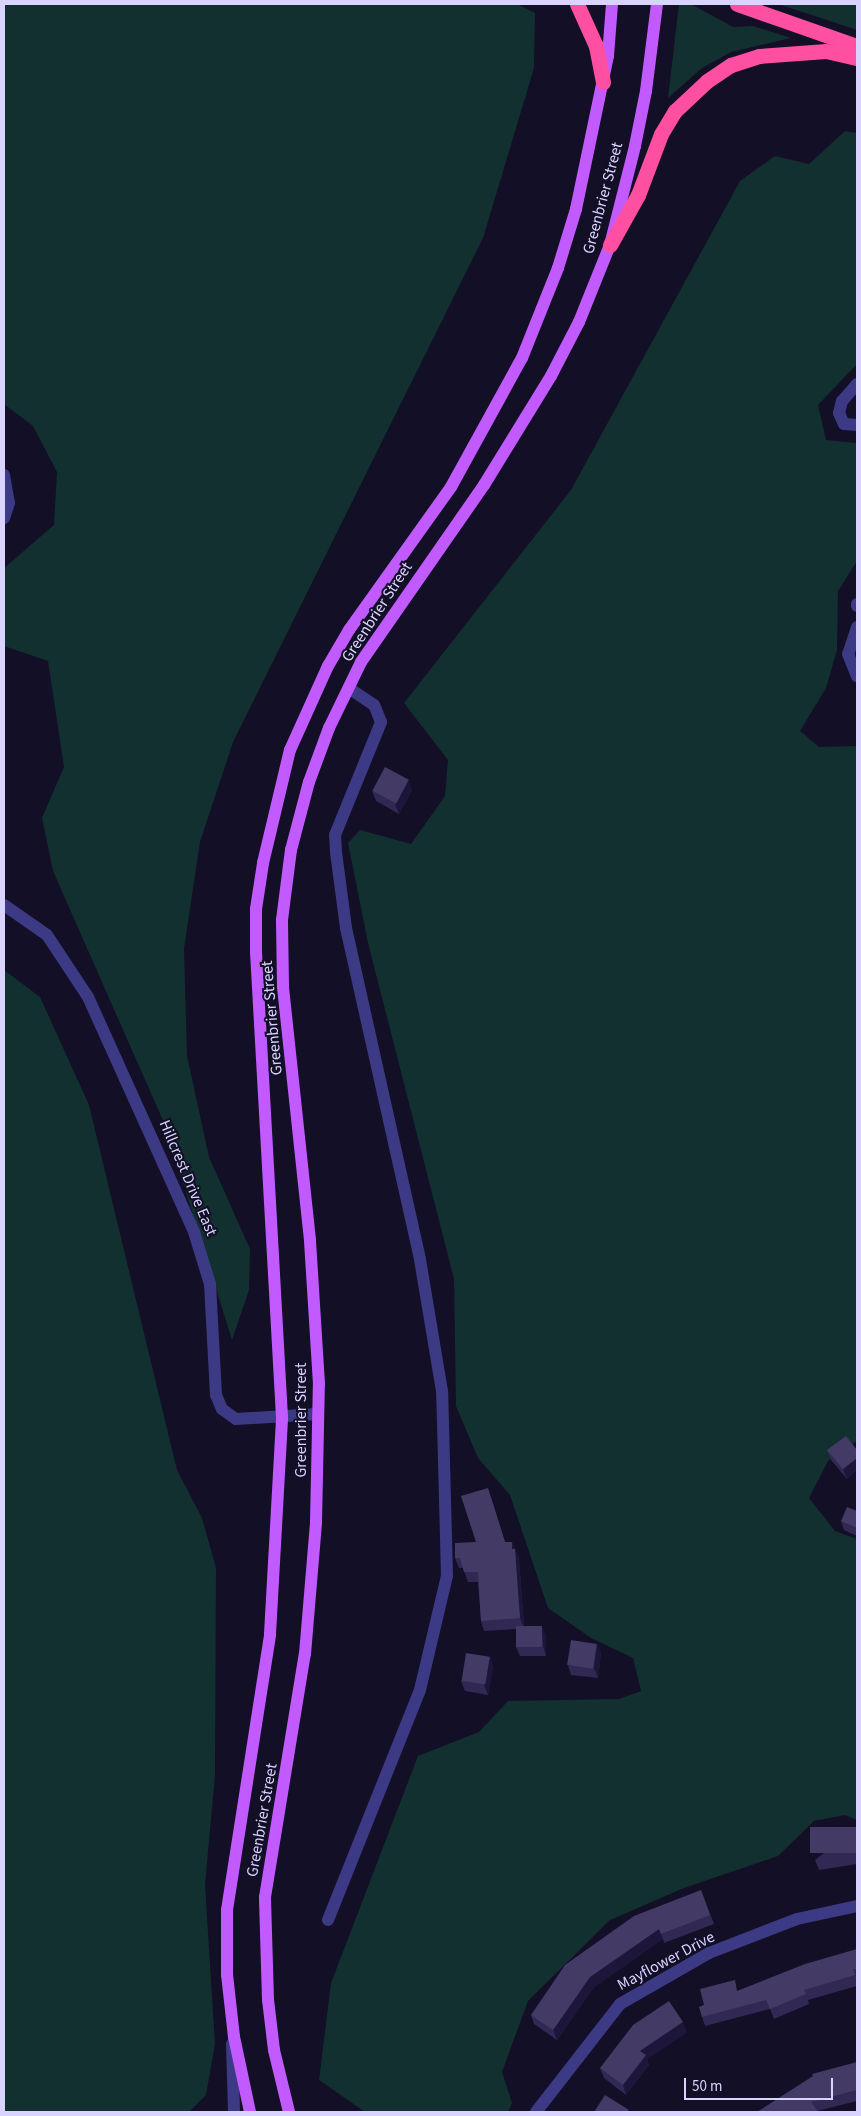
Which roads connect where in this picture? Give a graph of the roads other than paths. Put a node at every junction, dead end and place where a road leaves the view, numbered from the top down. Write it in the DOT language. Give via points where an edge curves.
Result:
graph roads {
  1 [pos="577,4"];
  2 [pos="612,4"];
  3 [pos="657,4"];
  4 [pos="737,4"];
  5 [pos="857,46"];
  6 [pos="857,58"];
  7 [pos="603,82"];
  8 [pos="610,245"];
  9 [pos="857,384"];
  10 [pos="857,425"];
  11 [pos="4,475"];
  12 [pos="4,518"];
  13 [pos="857,627"];
  14 [pos="857,676"];
  15 [pos="349,688"];
  16 [pos="4,905"];
  17 [pos="318,1414"];
  18 [pos="282,1417"];
  19 [pos="857,1906"];
  20 [pos="328,1920"];
  21 [pos="232,2004"];
  22 [pos="234,2112"];
  23 [pos="250,2112"];
  24 [pos="289,2112"];
  25 [pos="536,2112"];
  1 -- 7 [label="highway" via="596,46"];
  2 -- 7 [label="main road, Greenbrier Street"];
  3 -- 8 [label="main road, Greenbrier Street" via="646,91"];
  4 -- 5 [label="highway"];
  6 -- 8 [label="highway" via="826,51 759,56 731,66 707,81 675,111 660,134 638,196"];
  7 -- 18 [label="main road, Greenbrier Street" via="576,209 558,268 522,358 451,487 349,630 328,666 290,750 276,802 256,909 256,944"];
  8 -- 15 [label="main road, Greenbrier Street" via="579,322 551,376 484,485 361,662"];
  9 -- 10 [label="street" via="842,401 839,413 844,424"];
  11 -- 12 [label="street" via="9,503"];
  13 -- 14 [label="street" via="848,654"];
  15 -- 17 [label="main road, Greenbrier Street" via="329,728 296,824 282,920 284,986 310,1249"];
  15 -- 20 [label="street" via="374,705 381,722 335,835 336,852 346,928 418,1253 442,1391 447,1576 420,1690"];
  16 -- 18 [label="street, Hillcrest Drive East" via="47,935 88,997 194,1232 210,1284 216,1395 222,1410 236,1419"];
  17 -- 18 [label="street, Hillcrest Drive East"];
  17 -- 24 [label="main road, Greenbrier Street" via="316,1522 305,1654 265,1897 268,2000 274,2050"];
  18 -- 21 [label="main road, Greenbrier Street" via="270,1634 227,1910 227,1975"];
  19 -- 25 [label="street, Mayflower Drive" via="797,1920 709,1953 620,2004"];
  21 -- 22 [label="street"];
  21 -- 23 [label="main road, Greenbrier Street" via="234,2037"];
}
